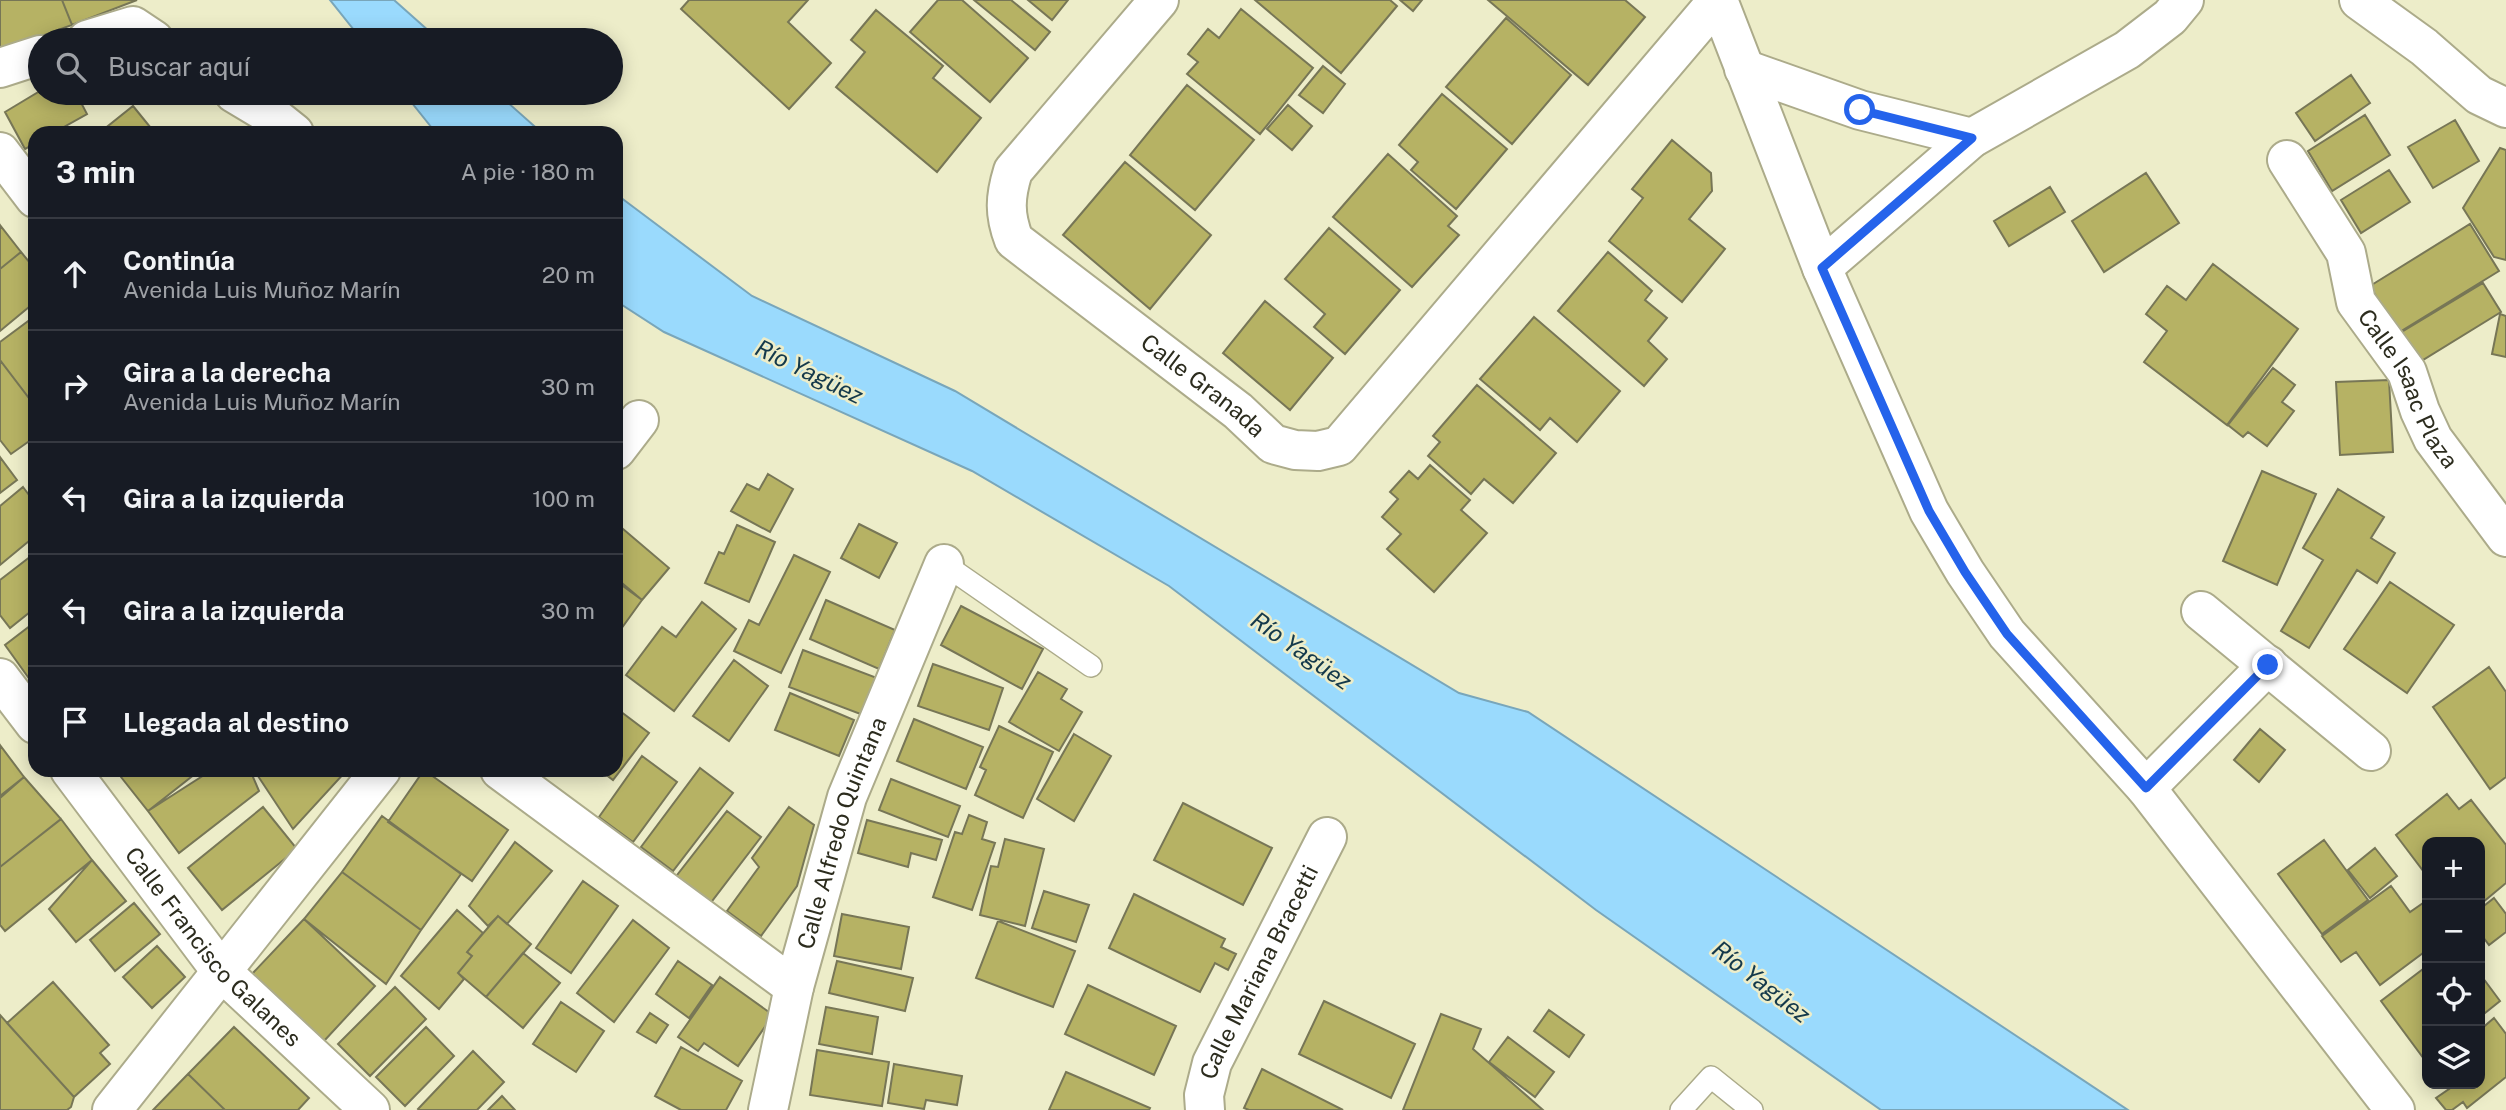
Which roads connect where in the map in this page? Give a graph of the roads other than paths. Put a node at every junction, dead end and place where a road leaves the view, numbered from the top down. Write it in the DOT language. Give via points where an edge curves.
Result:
graph roads {
  1 [pos="1159,0"];
  2 [pos="1718,0"];
  3 [pos="2183,0"];
  4 [pos="2359,0"];
  5 [pos="28,59"];
  6 [pos="0,68"];
  7 [pos="1744,69"];
  8 [pos="254,105"];
  9 [pos="2506,108"];
  10 [pos="285,126"];
  11 [pos="1972,138"];
  12 [pos="0,152"];
  13 [pos="2287,160"];
  14 [pos="28,189"];
  15 [pos="1822,268"];
  16 [pos="639,420"];
  17 [pos="623,441"];
  18 [pos="2506,537"];
  19 [pos="944,564"];
  20 [pos="2201,611"];
  21 [pos="2268,665"];
  22 [pos="1091,666"];
  23 [pos="0,678"];
  24 [pos="28,715"];
  25 [pos="2371,751"];
  26 [pos="74,777"];
  27 [pos="375,777"];
  28 [pos="509,777"];
  29 [pos="2146,788"];
  30 [pos="1327,837"];
  31 [pos="220,971"];
  32 [pos="794,987"];
  33 [pos="112,1110"];
  34 [pos="370,1110"];
  35 [pos="768,1110"];
  36 [pos="1205,1110"];
  37 [pos="1681,1110"];
  38 [pos="1752,1110"];
  39 [pos="2395,1110"];
  1 -- 2 [label="street, Calle Granada" via="1013,171 1006,193 1007,223 1014,240 1238,411 1273,444 1318,451 1339,446"];
  2 -- 7 [label="street"];
  3 -- 11 [label="street" via="2170,18 2127,50"];
  4 -- 9 [label="street" via="2479,95"];
  5 -- 6 [label="street"];
  7 -- 11 [label="street" via="1860,110"];
  7 -- 15 [label="street"];
  8 -- 10 [label="street"];
  11 -- 15 [label="street"];
  12 -- 14 [label="street"];
  13 -- 18 [label="street, Calle Isaac Plaza" via="2346,253 2356,302 2407,372 2433,439"];
  15 -- 29 [label="street" via="1929,511 1965,572 2007,634"];
  16 -- 17 [label="street"];
  19 -- 22 [label="lane"];
  19 -- 32 [label="street, Calle Alfredo Quintana" via="847,797"];
  20 -- 21 [label="street"];
  21 -- 25 [label="street"];
  21 -- 29 [label="street"];
  23 -- 24 [label="street"];
  26 -- 31 [label="street, Calle Francisco Galanes"];
  27 -- 31 [label="street"];
  28 -- 32 [label="street"];
  29 -- 39 [label="street"];
  30 -- 36 [label="street, Calle Mariana Bracetti" via="1212,1063"];
  31 -- 33 [label="street"];
  31 -- 34 [label="street, Calle Francisco Galanes"];
  32 -- 35 [label="street, Calle Alfredo Quintana"];
  37 -- 38 [label="lane" via="1711,1077"];
}
